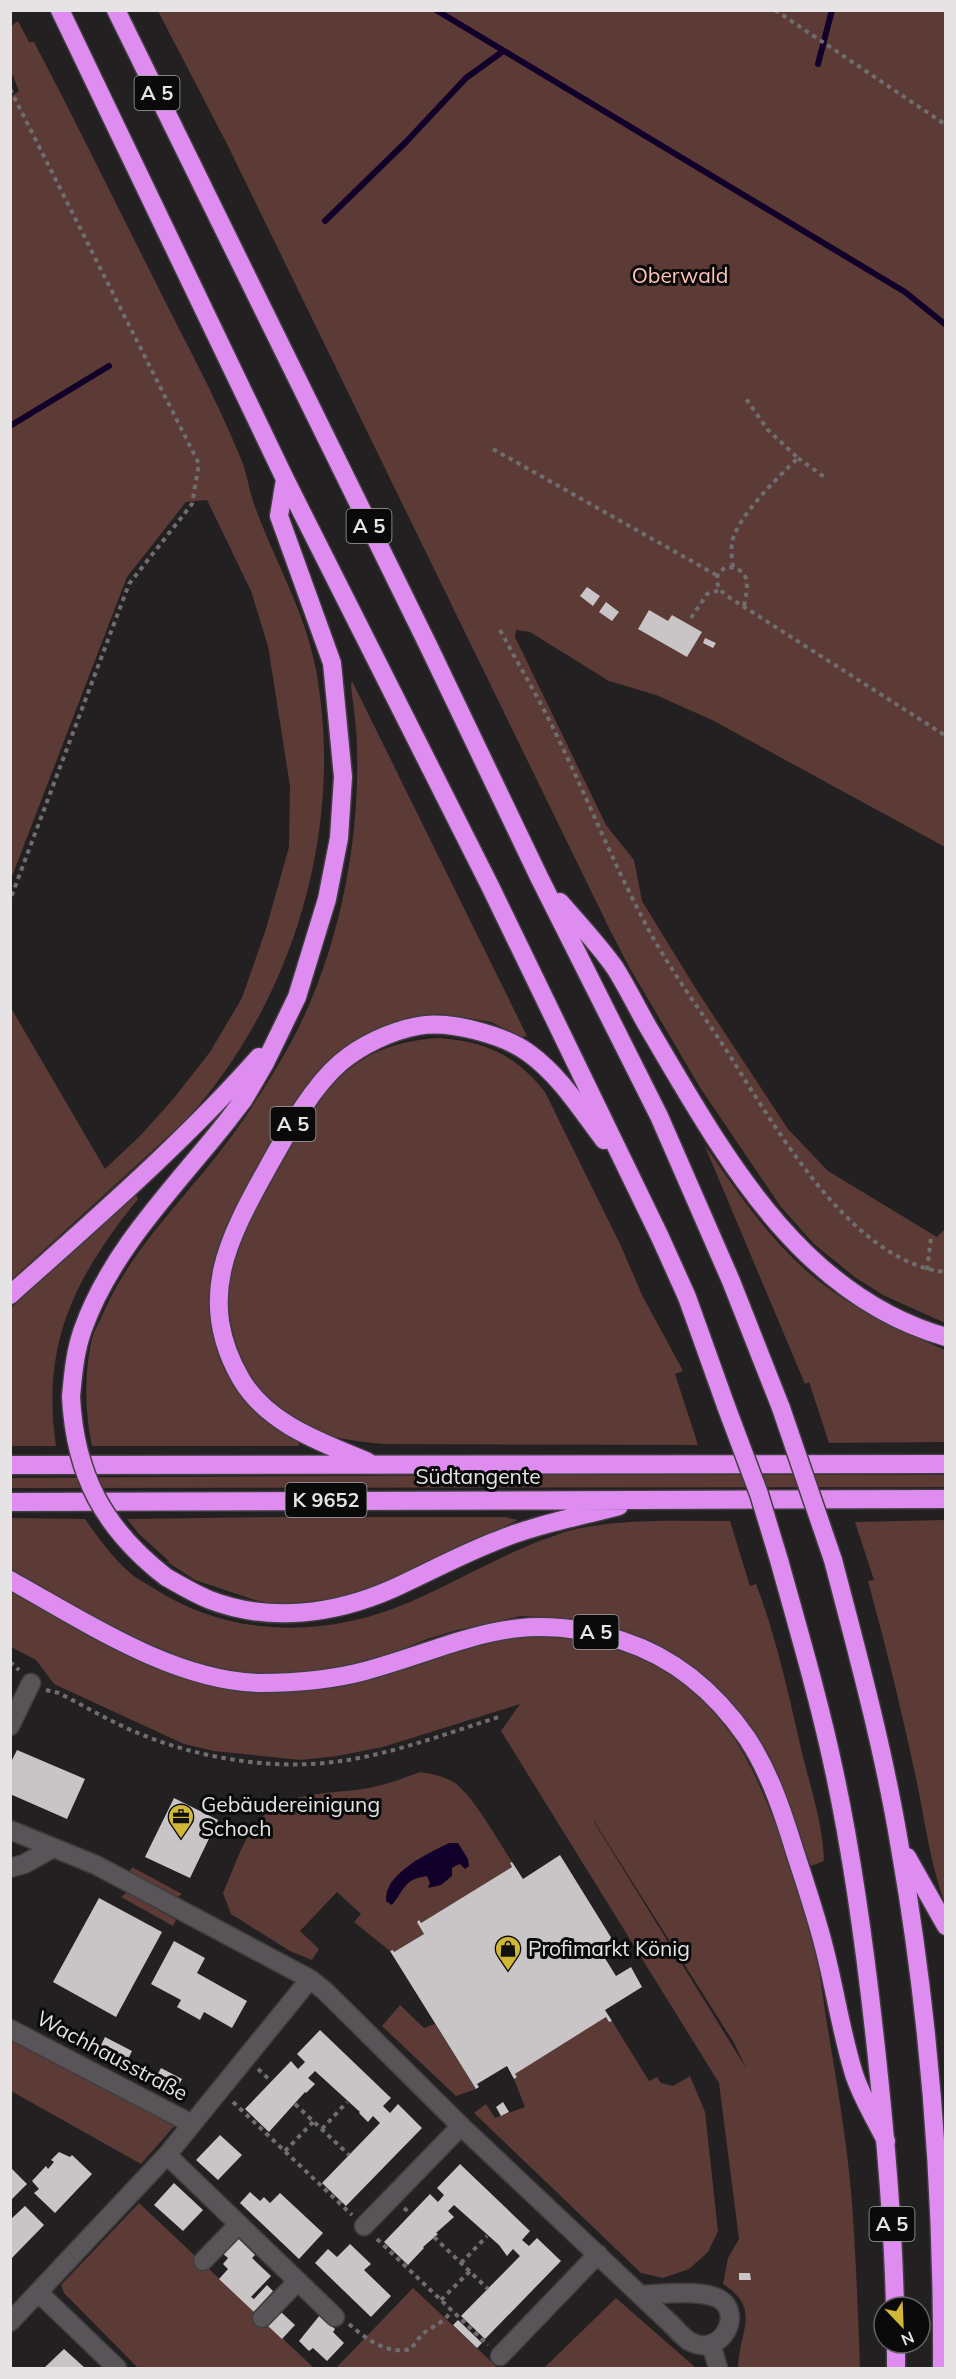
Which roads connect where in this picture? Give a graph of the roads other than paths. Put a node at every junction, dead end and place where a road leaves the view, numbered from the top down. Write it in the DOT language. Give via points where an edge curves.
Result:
graph roads {
  1 [pos="60,10"];
  2 [pos="116,10"];
  3 [pos="285,479"];
  4 [pos="539,877"];
  5 [pos="276,1038"];
  6 [pos="630,1174"];
  7 [pos="10,1295"];
  8 [pos="945,1337"];
  9 [pos="945,1464"];
  10 [pos="10,1465"];
  11 [pos="375,1465"];
  12 [pos="945,1499"];
  13 [pos="640,1500"];
  14 [pos="10,1502"];
  15 [pos="10,1580"];
  16 [pos="36,1686"];
  17 [pos="10,1726"];
  18 [pos="10,1830"];
  19 [pos="900,1846"];
  20 [pos="53,1848"];
  21 [pos="10,1869"];
  22 [pos="945,1926"];
  23 [pos="310,1979"];
  24 [pos="10,2029"];
  25 [pos="192,2124"];
  26 [pos="461,2126"];
  27 [pos="886,2141"];
  28 [pos="167,2155"];
  29 [pos="239,2224"];
  30 [pos="364,2226"];
  31 [pos="598,2254"];
  32 [pos="203,2261"];
  33 [pos="298,2281"];
  34 [pos="38,2292"];
  35 [pos="640,2295"];
  36 [pos="895,2295"];
  37 [pos="335,2317"];
  38 [pos="262,2318"];
  39 [pos="10,2322"];
  40 [pos="711,2344"];
  41 [pos="500,2356"];
  42 [pos="117,2368"];
  43 [pos="718,2368"];
  44 [pos="942,2368"];
  1 -- 3 [label="highway, A 5"];
  2 -- 4 [label="highway, A 5"];
  3 -- 5 [label="highway" via="279,516 332,663 343,777 339,838 327,899 297,997"];
  3 -- 6 [label="highway, A 5"];
  4 -- 8 [label="highway, A 5" via="615,968 715,1138 777,1224 850,1290 891,1315"];
  4 -- 19 [label="highway, A 5, bridge" via="658,1116 731,1281 781,1408 833,1560 872,1709"];
  5 -- 7 [label="highway" via="196,1125"];
  5 -- 13 [label="highway, K 9652, bridge" via="244,1099 146,1220 109,1273 82,1331 71,1396 79,1457 92,1491 118,1532 166,1577 210,1600 235,1608 277,1613 315,1612 372,1597 498,1539"];
  6 -- 11 [label="highway, A 5" via="558,1078 529,1053 494,1034 457,1027 419,1026 377,1040 340,1063 289,1129 235,1227 225,1253 218,1305 229,1354 256,1400 282,1422 311,1438"];
  6 -- 27 [label="highway, A 5, bridge" via="687,1297 759,1494 817,1694 836,1776 866,1947"];
  9 -- 11 [label="highway, Südtangente / K 9652"];
  10 -- 11 [label="highway, Südtangente / K 9652"];
  12 -- 13 [label="highway, Südtangente / K 9652"];
  13 -- 14 [label="highway, Südtangente / K 9652"];
  15 -- 27 [label="highway, A 5" via="99,1631 155,1657 201,1672 258,1683 335,1678 466,1638 529,1626 560,1626 597,1633 661,1656 720,1702 769,1778 823,1943 854,2076"];
  16 -- 17 [label="street"];
  18 -- 20 [label="street"];
  19 -- 22 [label="highway, A 5"];
  19 -- 44 [label="highway, A 5" via="915,1937 933,2125"];
  20 -- 21 [label="street"];
  20 -- 23 [label="street" via="96,1865"];
  23 -- 25 [label="street, Wachhausstraße"];
  23 -- 26 [label="street"];
  24 -- 25 [label="street, Wachhausstraße"];
  25 -- 28 [label="street, Wachhausstraße"];
  26 -- 30 [label="street"];
  26 -- 31 [label="street"];
  27 -- 36 [label="highway, A 5"];
  28 -- 29 [label="street"];
  28 -- 34 [label="street, Wachhausstraße"];
  29 -- 32 [label="street"];
  29 -- 33 [label="street"];
  31 -- 35 [label="street"];
  31 -- 41 [label="street"];
  33 -- 37 [label="street"];
  33 -- 38 [label="street"];
  34 -- 39 [label="street, Wachhausstraße"];
  34 -- 42 [label="street"];
  35 -- 40 [label="street" via="689,2341"];
  35 -- 40 [label="street" via="715,2296 727,2307 730,2325"];
  40 -- 43 [label="street"];
}
